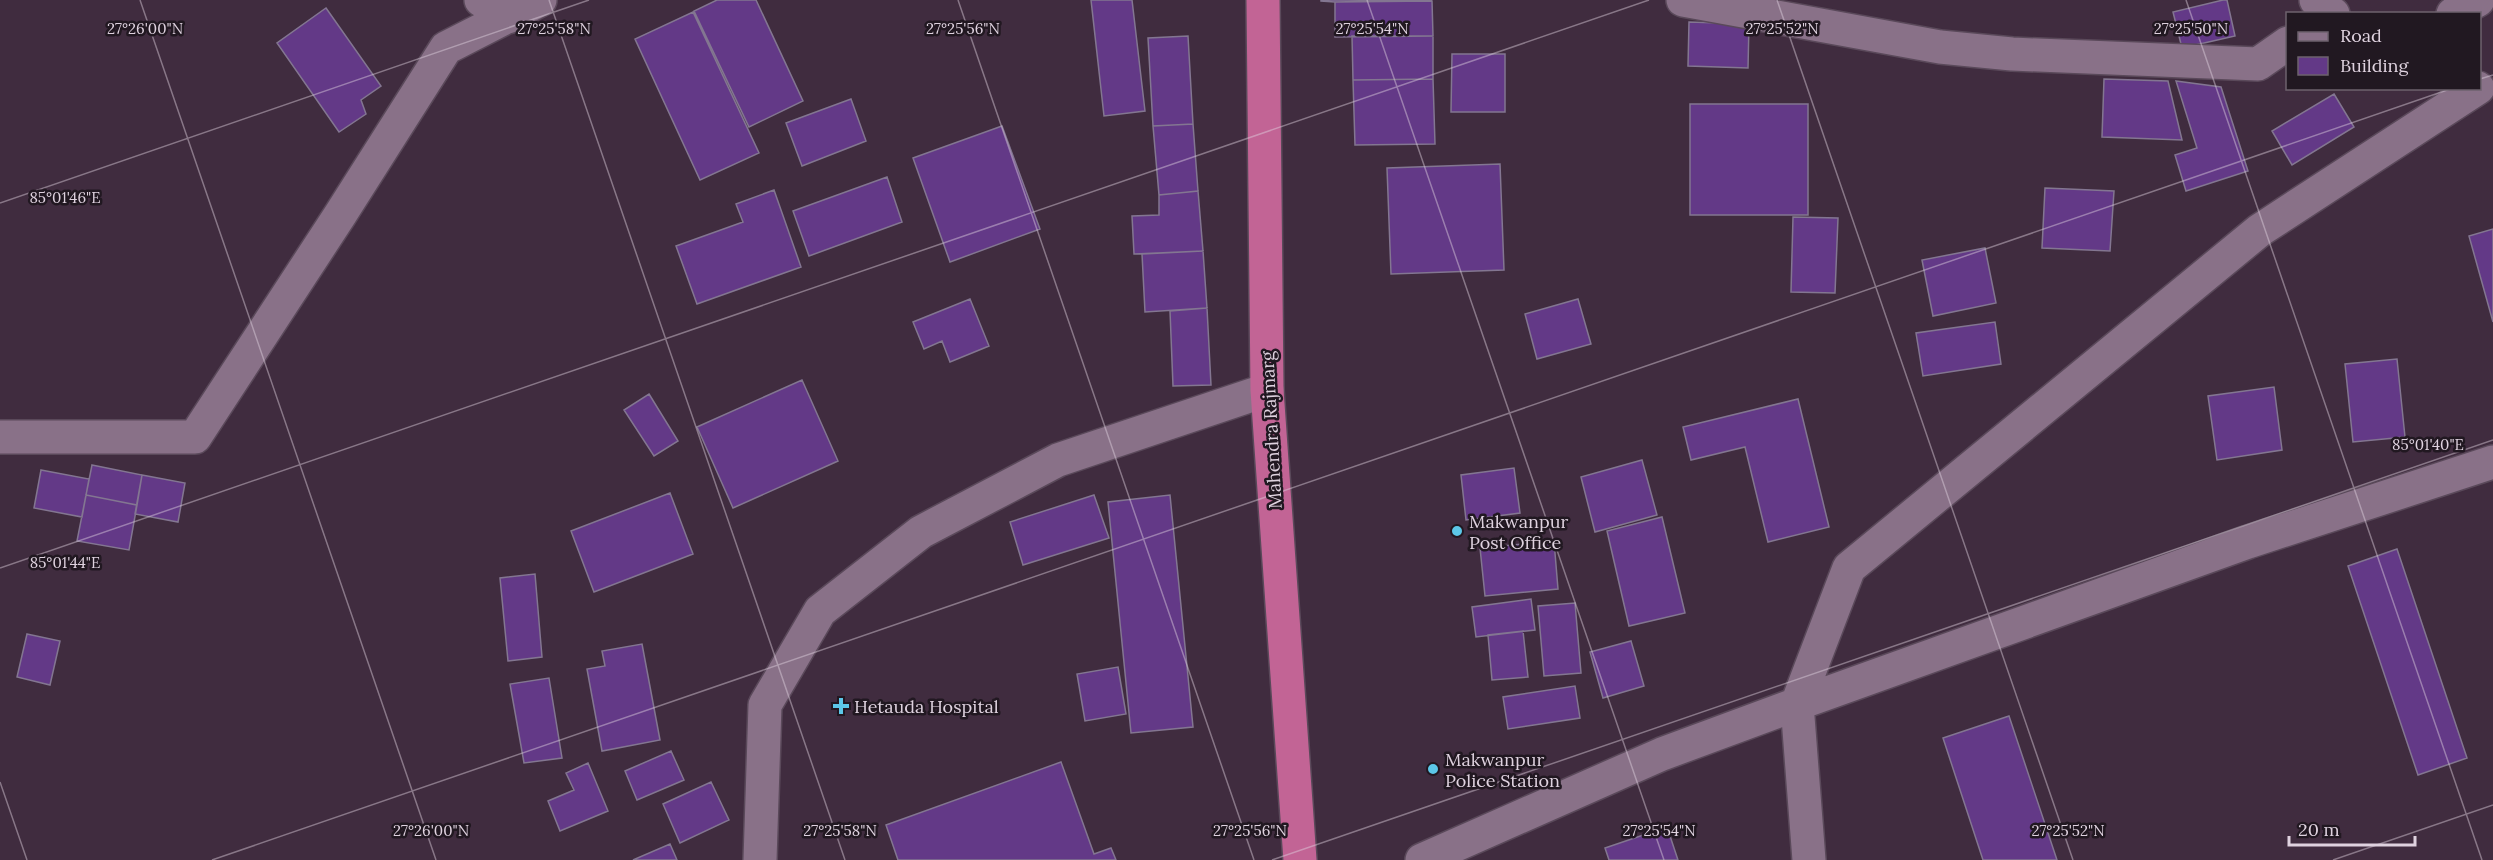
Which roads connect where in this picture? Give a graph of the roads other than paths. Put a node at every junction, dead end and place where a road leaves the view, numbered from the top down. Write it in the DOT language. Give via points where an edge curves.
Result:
graph roads {
  1 [pos="540,0"];
  2 [pos="1263,0"];
  3 [pos="1683,0"];
  4 [pos="2478,0"];
  5 [pos="494,8"];
  6 [pos="2456,12"];
  7 [pos="2286,44"];
  8 [pos="2476,90"];
  9 [pos="1267,390"];
  10 [pos="0,437"];
  11 [pos="2493,462"];
  12 [pos="1797,704"];
  13 [pos="760,860"];
  14 [pos="1300,860"];
  15 [pos="1422,860"];
  16 [pos="1809,860"];
  1 -- 5 [label="street"];
  2 -- 9 [label="highway, Mahendra Rajmarg"];
  3 -- 7 [label="street" via="1940,47 2012,54 2258,64"];
  4 -- 6 [label="street"];
  5 -- 10 [label="street" via="446,48 195,437"];
  8 -- 12 [label="street" via="2260,231 1849,568"];
  9 -- 13 [label="street" via="1058,460 921,532 820,611 765,705"];
  9 -- 14 [label="highway, Mahendra Rajmarg"];
  11 -- 12 [label="street" via="2248,542"];
  12 -- 15 [label="street" via="1662,754"];
  12 -- 16 [label="street"];
}
